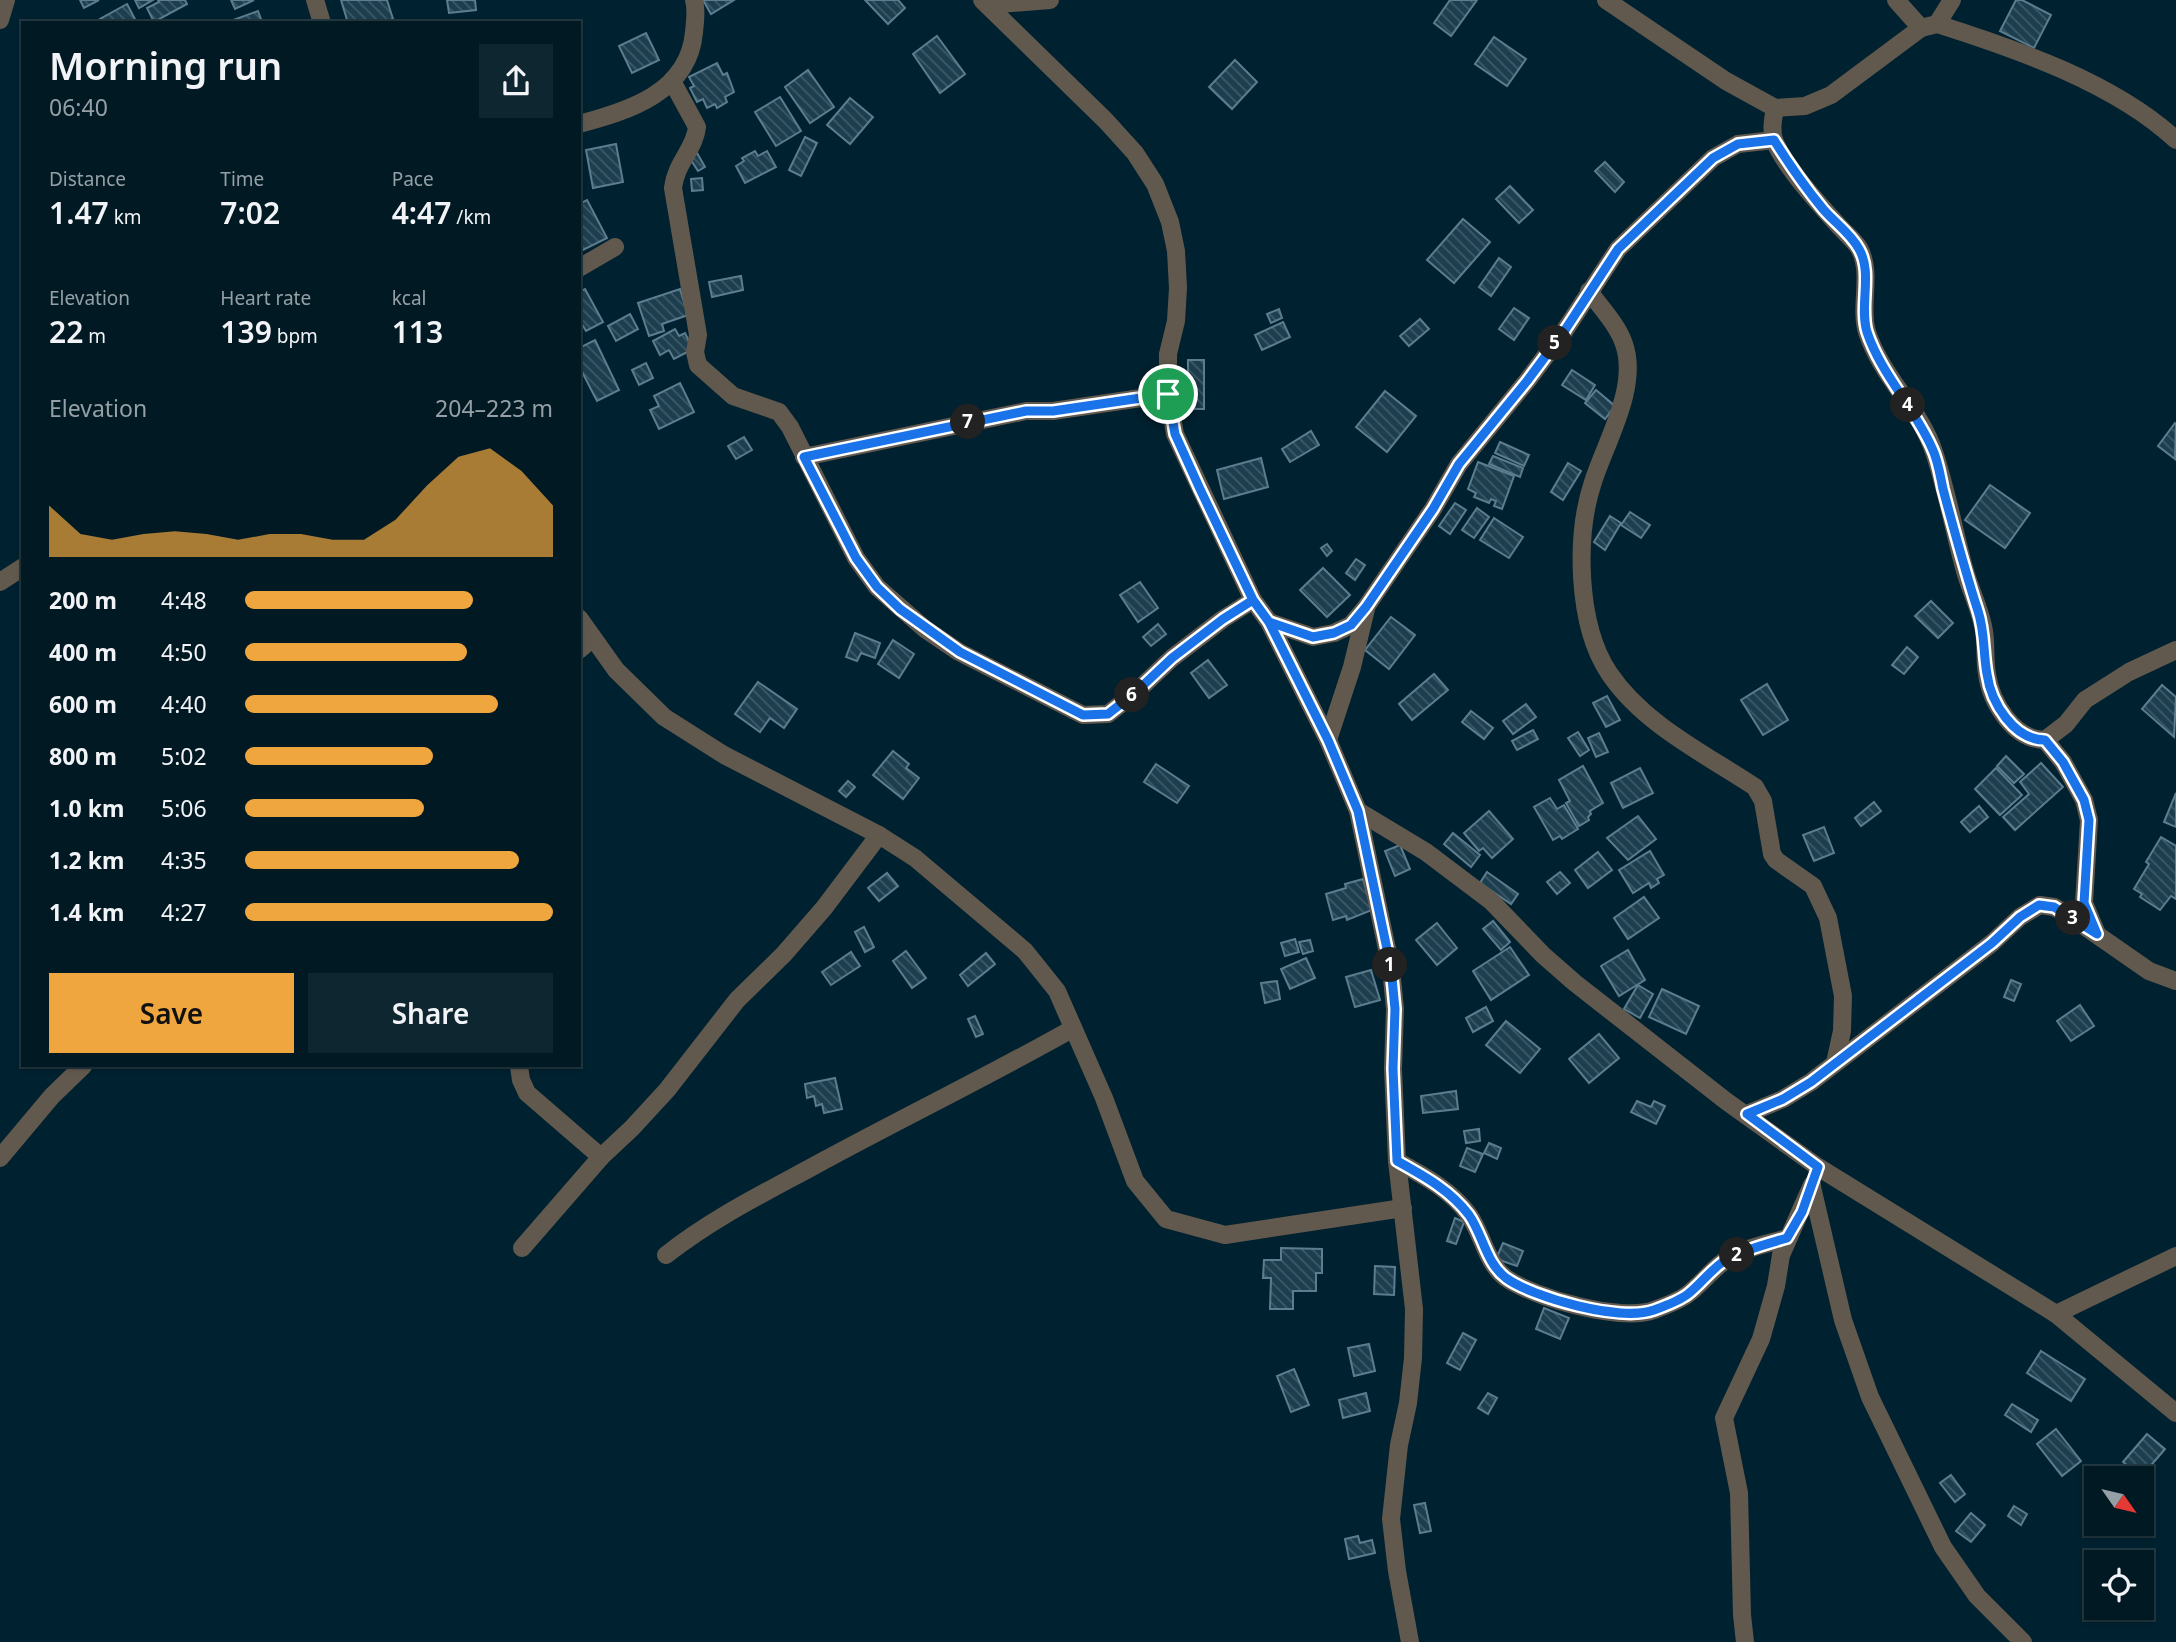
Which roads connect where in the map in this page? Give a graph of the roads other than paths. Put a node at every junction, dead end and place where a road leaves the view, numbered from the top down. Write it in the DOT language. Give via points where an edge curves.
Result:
graph roads {
  1 [pos="6,0"];
  2 [pos="315,0"];
  3 [pos="694,0"];
  4 [pos="1049,0"];
  5 [pos="1606,0"];
  6 [pos="1896,0"];
  7 [pos="1952,0"];
  8 [pos="985,3"];
  9 [pos="0,20"];
  10 [pos="322,21"];
  11 [pos="1929,26"];
  12 [pos="672,80"];
  13 [pos="1775,108"];
  14 [pos="581,124"];
  15 [pos="1774,140"];
  16 [pos="2176,140"];
  17 [pos="615,247"];
  18 [pos="581,267"];
  19 [pos="1589,291"];
  20 [pos="1168,394"];
  21 [pos="804,457"];
  22 [pos="21,568"];
  23 [pos="0,582"];
  24 [pos="1253,600"];
  25 [pos="1366,607"];
  26 [pos="1269,622"];
  27 [pos="581,625"];
  28 [pos="586,644"];
  29 [pos="2176,650"];
  30 [pos="1328,740"];
  31 [pos="2045,740"];
  32 [pos="1358,811"];
  33 [pos="879,835"];
  34 [pos="2097,934"];
  35 [pos="2176,981"];
  36 [pos="1072,1029"];
  37 [pos="1835,1063"];
  38 [pos="82,1067"];
  39 [pos="519,1067"];
  40 [pos="1747,1114"];
  41 [pos="601,1157"];
  42 [pos="0,1158"];
  43 [pos="1397,1161"];
  44 [pos="1818,1167"];
  45 [pos="1812,1187"];
  46 [pos="1403,1208"];
  47 [pos="1787,1238"];
  48 [pos="522,1248"];
  49 [pos="666,1255"];
  50 [pos="2176,1256"];
  51 [pos="2056,1314"];
  52 [pos="2176,1413"];
  53 [pos="1410,1642"];
  54 [pos="1745,1642"];
  55 [pos="2023,1642"];
  1 -- 9 [label="street"];
  2 -- 10 [label="street"];
  3 -- 12 [label="street" via="694,43 687,64"];
  4 -- 8 [label="street"];
  5 -- 13 [label="street" via="1726,81"];
  6 -- 11 [label="street"];
  7 -- 11 [label="street"];
  8 -- 20 [label="street" via="1106,121 1155,184 1170,222 1178,288 1168,354"];
  11 -- 13 [label="street" via="1831,95 1805,106"];
  11 -- 16 [label="street" via="2080,76 2159,124"];
  12 -- 14 [label="street" via="649,100"];
  12 -- 21 [label="street" via="697,127 675,173 673,188 698,335 698,365 733,396 779,412"];
  13 -- 15 [label="street"];
  15 -- 19 [label="street" via="1738,144 1713,158 1618,249"];
  15 -- 31 [label="street" via="1807,190 1859,249 1866,329 1875,355 1934,451 1983,626 1987,678 2006,718 2020,733 2032,740"];
  17 -- 18 [label="street"];
  19 -- 25 [label="street" via="1527,381 1459,464"];
  19 -- 37 [label="street" via="1624,344 1627,389 1591,485 1581,550 1582,591 1592,643 1629,698 1755,787 1763,801 1772,854 1813,886 1828,918 1843,996"];
  20 -- 21 [label="street" via="1026,411"];
  20 -- 24 [label="street" via="1175,434"];
  21 -- 24 [label="street" via="856,558 892,602 960,652 1083,715 1108,714 1172,658"];
  22 -- 23 [label="street"];
  24 -- 26 [label="street"];
  25 -- 26 [label="street" via="1351,625 1313,637"];
  25 -- 30 [label="street"];
  26 -- 30 [label="street"];
  27 -- 28 [label="street"];
  28 -- 33 [label="street" via="664,717 724,755"];
  29 -- 31 [label="street" via="2085,700 2066,724"];
  30 -- 32 [label="street"];
  31 -- 34 [label="street" via="2084,800 2089,820 2084,903"];
  32 -- 40 [label="street" via="1426,852 1491,901 1575,983"];
  32 -- 43 [label="street" via="1392,982"];
  33 -- 36 [label="street" via="915,858 1025,951 1057,990"];
  33 -- 41 [label="street" via="824,908 737,1000 667,1090"];
  34 -- 35 [label="street" via="2149,971"];
  34 -- 37 [label="street" via="2054,907 2039,905"];
  36 -- 46 [label="street" via="1135,1181 1167,1219 1225,1235"];
  36 -- 49 [label="street" via="751,1199"];
  37 -- 40 [label="street" via="1783,1099"];
  38 -- 42 [label="street"];
  39 -- 41 [label="street" via="527,1093"];
  40 -- 44 [label="street"];
  41 -- 48 [label="street"];
  43 -- 46 [label="street"];
  43 -- 47 [label="street" via="1453,1196 1481,1235 1490,1261 1506,1278 1544,1295 1604,1311 1631,1315 1651,1311 1685,1296 1725,1261"];
  44 -- 45 [label="street"];
  44 -- 51 [label="street"];
  45 -- 47 [label="street"];
  45 -- 55 [label="street" via="1843,1320 1870,1397 1942,1547 1977,1595"];
  46 -- 53 [label="street" via="1414,1309 1413,1358 1391,1519"];
  47 -- 54 [label="street" via="1765,1329 1724,1418 1739,1493"];
  50 -- 51 [label="street"];
  51 -- 52 [label="street"];
}
